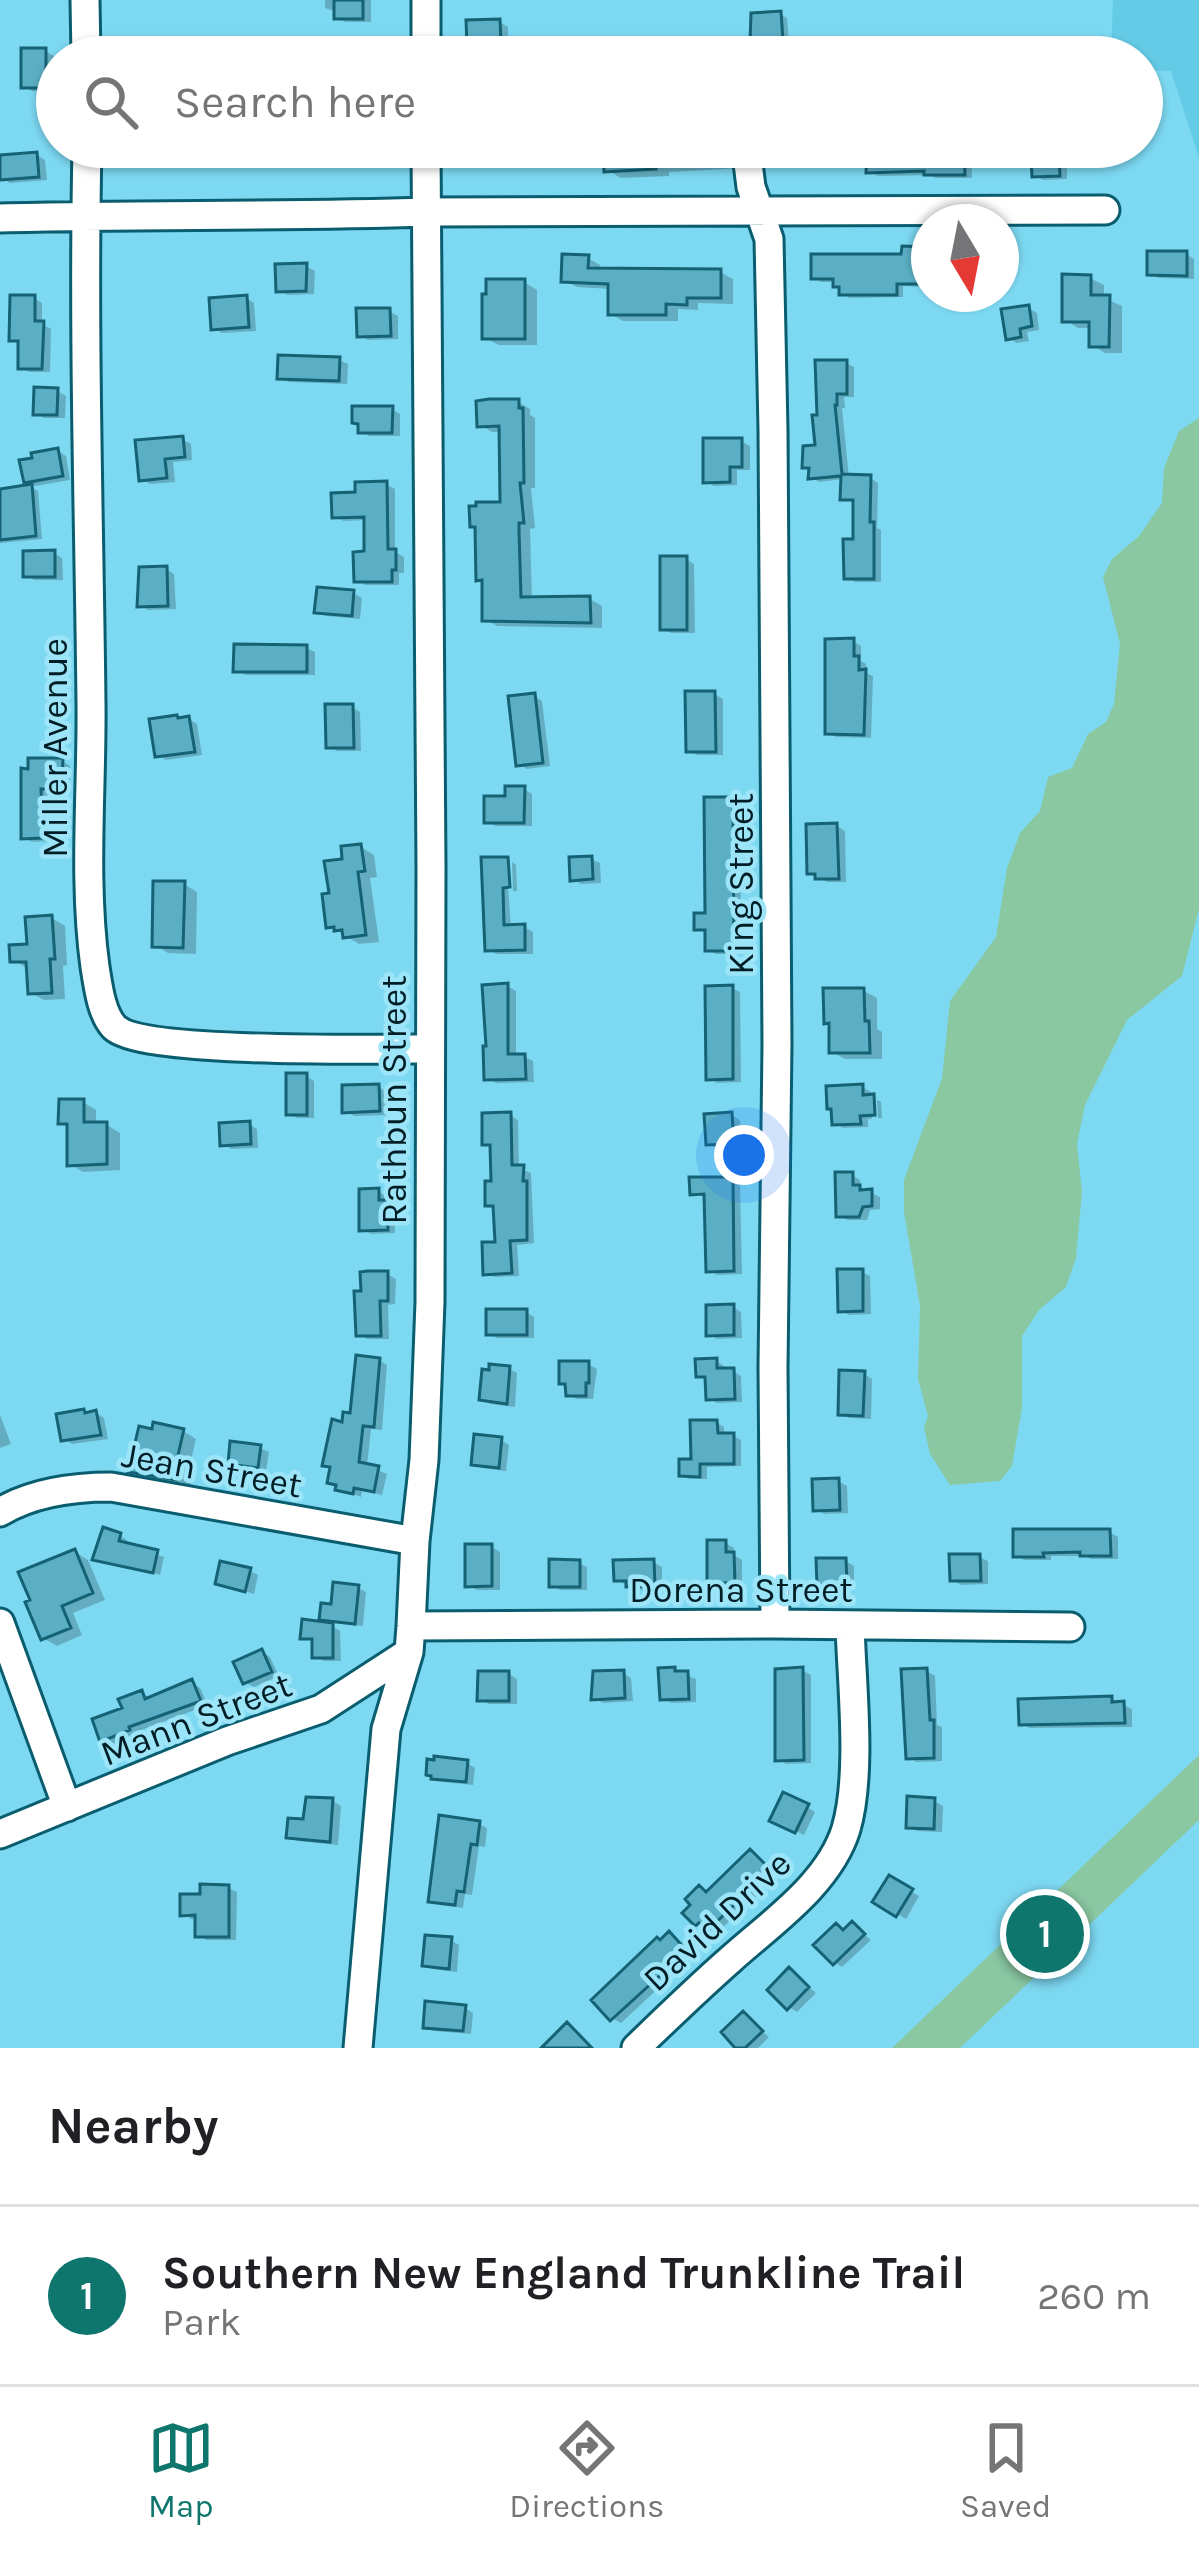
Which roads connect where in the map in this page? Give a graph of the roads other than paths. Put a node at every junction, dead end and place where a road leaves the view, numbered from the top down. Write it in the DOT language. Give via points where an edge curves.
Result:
graph roads {
  1 [pos="85,0"];
  2 [pos="426,0"];
  3 [pos="86,36"];
  4 [pos="426,36"];
  5 [pos="87,168"];
  6 [pos="426,168"];
  7 [pos="749,168"];
  8 [pos="1105,210"];
  9 [pos="426,212"];
  10 [pos="759,212"];
  11 [pos="86,216"];
  12 [pos="0,218"];
  13 [pos="430,1049"];
  14 [pos="0,1512"];
  15 [pos="415,1541"];
  16 [pos="0,1623"];
  17 [pos="775,1624"];
  18 [pos="850,1627"];
  19 [pos="1070,1627"];
  20 [pos="410,1639"];
  21 [pos="68,1808"];
  22 [pos="0,1834"];
  23 [pos="358,2048"];
  24 [pos="636,2048"];
  1 -- 3 [label="street"];
  2 -- 4 [label="street"];
  5 -- 11 [label="street, Miller Avenue"];
  6 -- 9 [label="street, Rathbun Street"];
  7 -- 10 [label="street, King Street"];
  8 -- 10 [label="street"];
  9 -- 10 [label="street"];
  9 -- 11 [label="street"];
  9 -- 13 [label="street, Rathbun Street"];
  10 -- 17 [label="street, King Street" via="769,239 774,454"];
  11 -- 12 [label="street"];
  11 -- 13 [label="street, Miller Avenue" via="92,912 104,1010 126,1035 146,1039"];
  13 -- 15 [label="street, Rathbun Street" via="430,1302"];
  14 -- 15 [label="street, Jean Street" via="22,1499 111,1487"];
  15 -- 20 [label="street, Rathbun Street"];
  16 -- 21 [label="street"];
  17 -- 18 [label="street, Dorena Street"];
  17 -- 20 [label="street, Dorena Street"];
  18 -- 19 [label="street, Dorena Street"];
  18 -- 24 [label="street, David Drive" via="852,1798 837,1852"];
  20 -- 21 [label="street, Mann Street" via="321,1708"];
  20 -- 23 [label="street, Rathbun Street" via="386,1729"];
  21 -- 22 [label="street, Mann Street"];
}
